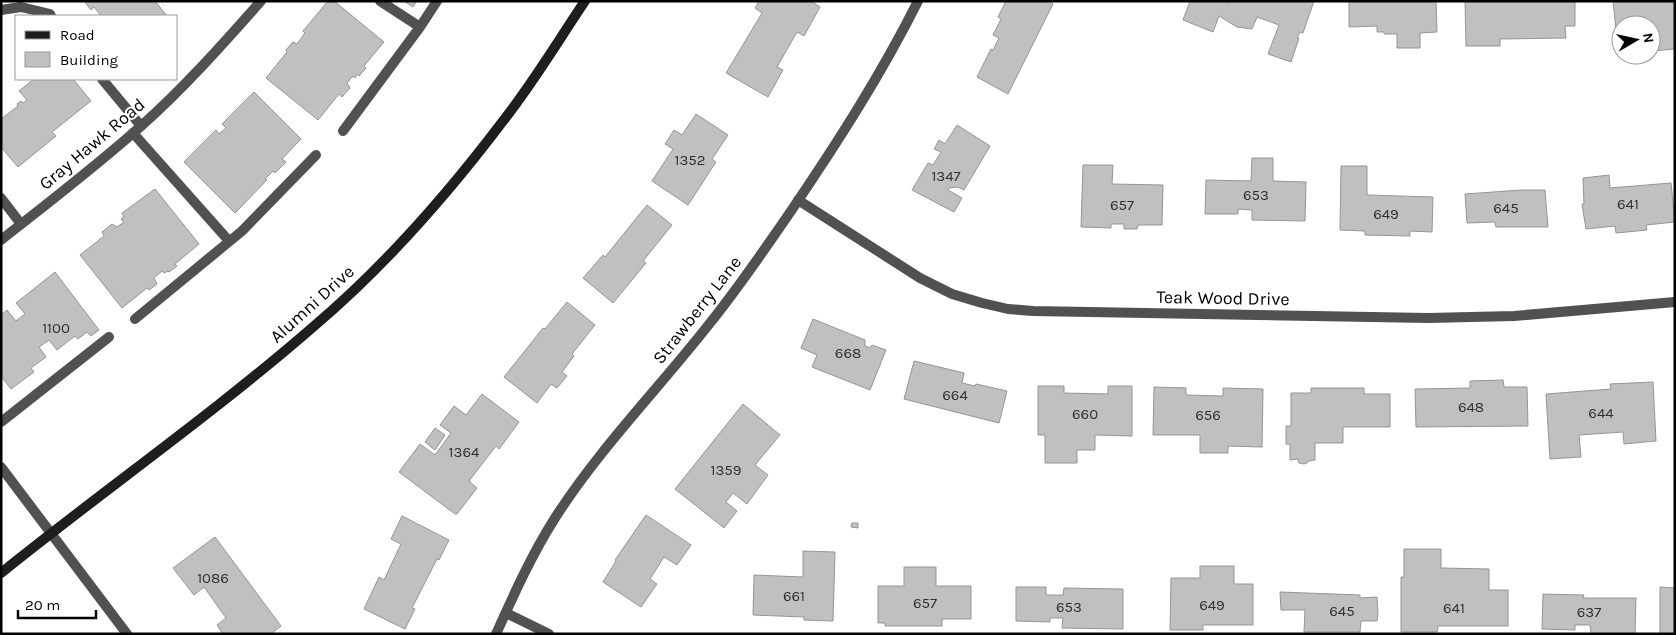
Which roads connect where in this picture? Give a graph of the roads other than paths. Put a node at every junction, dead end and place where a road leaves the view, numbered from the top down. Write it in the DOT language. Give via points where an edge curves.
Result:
graph roads {
  1 [pos="261,1"];
  2 [pos="380,1"];
  3 [pos="437,1"];
  4 [pos="585,1"];
  5 [pos="918,1"];
  6 [pos="1,10"];
  7 [pos="50,15"];
  8 [pos="420,27"];
  9 [pos="103,80"];
  10 [pos="137,130"];
  11 [pos="342,131"];
  12 [pos="316,155"];
  13 [pos="1,198"];
  14 [pos="798,200"];
  15 [pos="21,224"];
  16 [pos="1,240"];
  17 [pos="229,241"];
  18 [pos="1675,302"];
  19 [pos="135,319"];
  20 [pos="108,336"];
  21 [pos="1,422"];
  22 [pos="1,467"];
  23 [pos="51,532"];
  24 [pos="1,573"];
  25 [pos="506,613"];
  26 [pos="127,634"];
  27 [pos="496,634"];
  28 [pos="549,634"];
  1 -- 10 [label="street, Gray Hawk Road"];
  2 -- 8 [label="street"];
  3 -- 8 [label="street"];
  4 -- 23 [label="main road, Alumni Drive" via="504,120 423,218 371,273 314,327 189,429"];
  5 -- 14 [label="street, Strawberry Lane" via="870,90"];
  6 -- 7 [label="street" via="21,7"];
  8 -- 11 [label="street"];
  9 -- 10 [label="street"];
  10 -- 15 [label="street, Gray Hawk Road"];
  10 -- 17 [label="street"];
  12 -- 17 [label="street"];
  13 -- 15 [label="street"];
  14 -- 18 [label="street, Teak Wood Drive" via="920,278 952,294 1008,309 1428,318 1514,316"];
  14 -- 25 [label="street, Strawberry Lane" via="711,323 590,468 560,510 522,577"];
  15 -- 16 [label="street, Gray Hawk Road"];
  17 -- 19 [label="street"];
  20 -- 21 [label="street"];
  22 -- 23 [label="street"];
  23 -- 24 [label="main road, Alumni Drive"];
  23 -- 26 [label="street"];
  25 -- 27 [label="street, Strawberry Lane"];
  25 -- 28 [label="street"];
}
